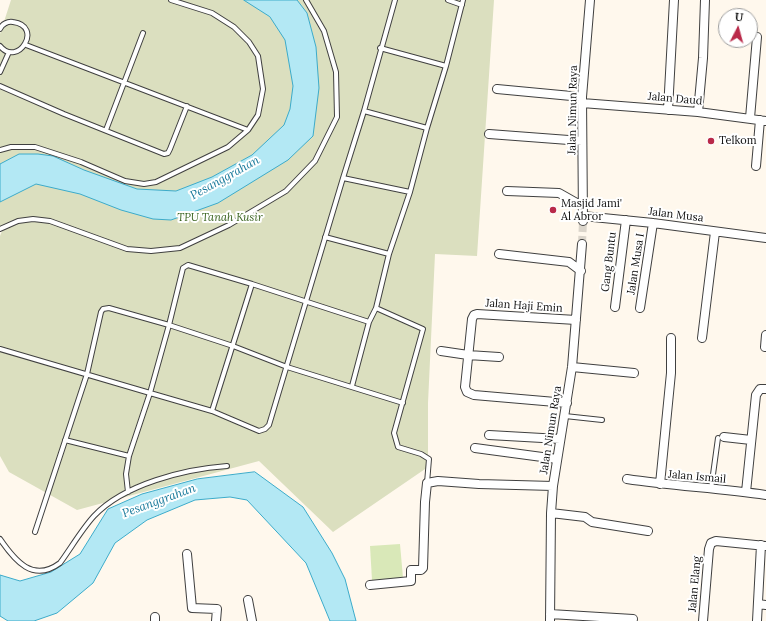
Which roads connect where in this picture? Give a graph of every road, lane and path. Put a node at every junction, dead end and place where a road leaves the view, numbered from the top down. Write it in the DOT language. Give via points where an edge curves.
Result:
graph roads {
  1 [pos="170,0"];
  2 [pos="306,0"];
  3 [pos="395,0"];
  4 [pos="448,0"];
  5 [pos="590,0"];
  6 [pos="674,0"];
  7 [pos="705,0"];
  8 [pos="462,2"];
  9 [pos="0,29"];
  10 [pos="144,33"];
  11 [pos="26,45"];
  12 [pos="0,46"];
  13 [pos="380,48"];
  14 [pos="756,48"];
  15 [pos="9,52"];
  16 [pos="446,66"];
  17 [pos="0,72"];
  18 [pos="124,82"];
  19 [pos="0,86"];
  20 [pos="497,88"];
  21 [pos="582,100"];
  22 [pos="187,106"];
  23 [pos="668,110"];
  24 [pos="364,111"];
  25 [pos="698,112"];
  26 [pos="750,118"];
  27 [pos="763,120"];
  28 [pos="427,128"];
  29 [pos="106,130"];
  30 [pos="248,130"];
  31 [pos="489,134"];
  32 [pos="582,141"];
  33 [pos="0,150"];
  34 [pos="756,166"];
  35 [pos="343,178"];
  36 [pos="507,191"];
  37 [pos="410,192"];
  38 [pos="582,206"];
  39 [pos="583,219"];
  40 [pos="626,220"];
  41 [pos="653,223"];
  42 [pos="0,229"];
  43 [pos="715,232"];
  44 [pos="325,237"];
  45 [pos="766,238"];
  46 [pos="582,244"];
  47 [pos="389,254"];
  48 [pos="499,254"];
  49 [pos="581,271"];
  50 [pos="252,284"];
  51 [pos="306,301"];
  52 [pos="615,307"];
  53 [pos="376,308"];
  54 [pos="640,308"];
  55 [pos="576,320"];
  56 [pos="369,322"];
  57 [pos="169,325"];
  58 [pos="766,335"];
  59 [pos="671,338"];
  60 [pos="702,338"];
  61 [pos="233,346"];
  62 [pos="765,347"];
  63 [pos="0,349"];
  64 [pos="441,350"];
  65 [pos="468,355"];
  66 [pos="499,357"];
  67 [pos="287,367"];
  68 [pos="572,367"];
  69 [pos="634,373"];
  70 [pos="87,374"];
  71 [pos="352,386"];
  72 [pos="760,389"];
  73 [pos="150,393"];
  74 [pos="402,403"];
  75 [pos="567,403"];
  76 [pos="212,411"];
  77 [pos="564,416"];
  78 [pos="602,420"];
  79 [pos="489,436"];
  80 [pos="721,437"];
  81 [pos="560,439"];
  82 [pos="65,440"];
  83 [pos="751,440"];
  84 [pos="475,448"];
  85 [pos="129,456"];
  86 [pos="557,459"];
  87 [pos="227,466"];
  88 [pos="627,479"];
  89 [pos="427,483"];
  90 [pos="660,484"];
  91 [pos="553,486"];
  92 [pos="711,489"];
  93 [pos="128,492"];
  94 [pos="746,492"];
  95 [pos="766,495"];
  96 [pos="551,513"];
  97 [pos="648,531"];
  98 [pos="35,532"];
  99 [pos="0,539"];
  100 [pos="764,545"];
  101 [pos="187,554"];
  102 [pos="370,585"];
  103 [pos="248,600"];
  104 [pos="762,604"];
  105 [pos="550,617"];
  106 [pos="633,619"];
  107 [pos="216,621"];
  108 [pos="252,621"];
  109 [pos="703,621"];
  110 [pos="756,621"];
  1 -- 30 [label="lane" via="212,12 234,27 258,56 263,89 258,115"];
  2 -- 42 [label="lane" via="324,31 336,72 337,117 315,161 286,192 229,225 180,248 150,251 127,249 50,221 32,219 18,221"];
  3 -- 13 [label="lane"];
  4 -- 8 [label="lane"];
  5 -- 21 [label="street, Jalan Nimun Raya"];
  6 -- 23 [label="street"];
  7 -- 25 [label="street"];
  8 -- 16 [label="lane"];
  9 -- 11 [label="lane" via="2,25 11,21 21,24 28,37"];
  10 -- 18 [label="lane"];
  11 -- 15 [label="lane" via="18,51"];
  11 -- 18 [label="lane"];
  12 -- 15 [label="lane"];
  13 -- 16 [label="lane"];
  13 -- 24 [label="lane"];
  14 -- 26 [label="street"];
  15 -- 17 [label="lane"];
  16 -- 28 [label="lane"];
  18 -- 22 [label="lane"];
  18 -- 29 [label="lane"];
  19 -- 29 [label="lane"];
  20 -- 21 [label="street, Jalan Daud"];
  21 -- 23 [label="street, Jalan Daud"];
  21 -- 32 [label="street, Jalan Nimun Raya"];
  22 -- 29 [label="lane" via="166,154"];
  22 -- 30 [label="lane"];
  23 -- 25 [label="street, Jalan Daud"];
  24 -- 28 [label="lane"];
  24 -- 35 [label="lane"];
  25 -- 26 [label="street, Jalan Daud"];
  26 -- 27 [label="street, Jalan Daud"];
  27 -- 34 [label="street"];
  28 -- 37 [label="lane"];
  30 -- 33 [label="lane" via="228,147 156,182 144,184 125,181 81,162 35,147 11,147"];
  31 -- 32 [label="street"];
  32 -- 38 [label="street, Jalan Nimun Raya"];
  35 -- 37 [label="lane"];
  35 -- 44 [label="lane"];
  36 -- 38 [label="street" via="559,193"];
  37 -- 47 [label="lane"];
  38 -- 39 [label="street, Jalan Nimun Raya"];
  39 -- 40 [label="street, Jalan Musa"];
  40 -- 41 [label="street, Jalan Musa"];
  40 -- 52 [label="street, Gang Buntu"];
  41 -- 43 [label="street, Jalan Musa"];
  41 -- 54 [label="street, Jalan Musa I"];
  43 -- 45 [label="street, Jalan Musa"];
  43 -- 60 [label="street"];
  44 -- 47 [label="lane"];
  44 -- 51 [label="lane"];
  46 -- 49 [label="street, Jalan Nimun Raya"];
  47 -- 53 [label="lane"];
  48 -- 49 [label="street" via="569,262"];
  49 -- 55 [label="street, Jalan Nimun Raya"];
  50 -- 51 [label="lane"];
  50 -- 57 [label="lane" via="186,265 183,268"];
  50 -- 61 [label="lane"];
  51 -- 56 [label="lane"];
  51 -- 67 [label="lane"];
  53 -- 56 [label="lane"];
  53 -- 74 [label="lane" via="423,330"];
  55 -- 65 [label="street, Jalan Haji Emin" via="477,314 472,319"];
  55 -- 68 [label="street, Jalan Nimun Raya"];
  56 -- 71 [label="lane"];
  57 -- 61 [label="lane"];
  57 -- 70 [label="lane" via="109,308 103,309"];
  57 -- 73 [label="lane"];
  58 -- 62 [label="street"];
  59 -- 90 [label="street" via="671,373"];
  61 -- 67 [label="lane"];
  61 -- 76 [label="lane"];
  63 -- 70 [label="lane"];
  64 -- 65 [label="street"];
  65 -- 66 [label="street"];
  65 -- 75 [label="street" via="465,387 474,396"];
  67 -- 71 [label="lane"];
  67 -- 76 [label="lane" via="269,425 265,429 259,431"];
  68 -- 69 [label="street"];
  68 -- 75 [label="street, Jalan Nimun Raya"];
  70 -- 73 [label="lane"];
  70 -- 82 [label="lane"];
  71 -- 74 [label="lane"];
  72 -- 83 [label="street"];
  73 -- 76 [label="lane"];
  73 -- 85 [label="lane"];
  74 -- 89 [label="lane" via="394,433 398,447 429,459"];
  75 -- 77 [label="street, Jalan Nimun Raya"];
  77 -- 78 [label="lane"];
  77 -- 81 [label="street, Jalan Nimun Raya"];
  79 -- 81 [label="street"];
  80 -- 83 [label="street"];
  80 -- 92 [label="lane"];
  81 -- 86 [label="street, Jalan Nimun Raya"];
  82 -- 85 [label="lane"];
  82 -- 98 [label="lane"];
  83 -- 94 [label="street"];
  84 -- 86 [label="street"];
  85 -- 93 [label="lane" via="126,474"];
  86 -- 91 [label="street, Jalan Nimun Raya"];
  87 -- 93 [label="lane" via="170,475"];
  88 -- 90 [label="street, Jalan Ismail"];
  89 -- 91 [label="street" via="438,481"];
  89 -- 102 [label="street" via="422,569 411,570 411,581"];
  90 -- 92 [label="street, Jalan Ismail"];
  91 -- 96 [label="street, Jalan Nimun Raya"];
  92 -- 94 [label="street, Jalan Ismail"];
  93 -- 99 [label="lane" via="110,501 94,516 53,569 30,569 20,565"];
  94 -- 95 [label="street, Jalan Ismail"];
  96 -- 97 [label="street" via="585,517 592,522"];
  96 -- 105 [label="street, Jalan Nimun Raya"];
  100 -- 104 [label="street"];
  100 -- 109 [label="street, Jalan Elang" via="716,541 711,543"];
  101 -- 107 [label="street" via="192,608 217,609"];
  103 -- 108 [label="street"];
  104 -- 110 [label="street"];
  105 -- 106 [label="street"];
}
